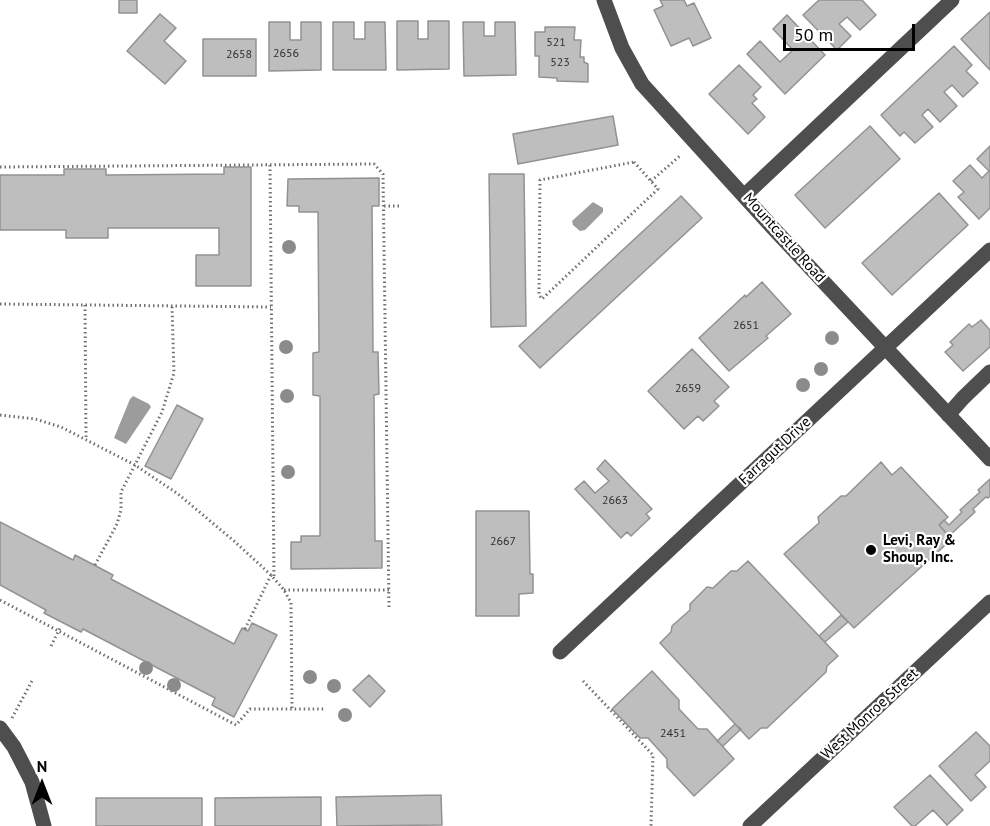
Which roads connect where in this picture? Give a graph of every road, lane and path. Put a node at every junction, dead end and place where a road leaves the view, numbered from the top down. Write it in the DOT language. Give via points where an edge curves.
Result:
graph roads {
  1 [pos="604,0"];
  2 [pos="952,0"];
  3 [pos="681,155"];
  4 [pos="270,165"];
  5 [pos="0,167"];
  6 [pos="651,181"];
  7 [pos="745,195"];
  8 [pos="384,206"];
  9 [pos="400,206"];
  10 [pos="990,250"];
  11 [pos="0,304"];
  12 [pos="85,305"];
  13 [pos="172,306"];
  14 [pos="271,307"];
  15 [pos="886,347"];
  16 [pos="990,372"];
  17 [pos="0,415"];
  18 [pos="948,415"];
  19 [pos="86,439"];
  20 [pos="990,459"];
  21 [pos="135,465"];
  22 [pos="95,565"];
  23 [pos="271,575"];
  24 [pos="274,578"];
  25 [pos="284,590"];
  26 [pos="389,590"];
  27 [pos="0,600"];
  28 [pos="990,603"];
  29 [pos="389,607"];
  30 [pos="61,626"];
  31 [pos="244,629"];
  32 [pos="59,631"];
  33 [pos="51,646"];
  34 [pos="560,652"];
  35 [pos="33,679"];
  36 [pos="583,681"];
  37 [pos="292,709"];
  38 [pos="324,709"];
  39 [pos="6,723"];
  40 [pos="44,826"];
  41 [pos="651,826"];
  42 [pos="750,826"];
  1 -- 7 [label="street, Mountcastle Road" via="622,48 642,84"];
  2 -- 7 [label="street"];
  3 -- 6 [label="path"];
  4 -- 5 [label="path"];
  4 -- 8 [label="path" via="374,164 383,174"];
  4 -- 14 [label="path"];
  6 -- 6 [label="path" via="658,189 542,299 540,180 634,162"];
  7 -- 15 [label="street, Mountcastle Road"];
  8 -- 9 [label="path"];
  8 -- 26 [label="path"];
  10 -- 15 [label="street, Farragut Drive"];
  11 -- 12 [label="path"];
  12 -- 13 [label="path"];
  12 -- 19 [label="path"];
  13 -- 14 [label="path"];
  13 -- 21 [label="path" via="174,373 162,412"];
  14 -- 24 [label="path"];
  15 -- 18 [label="street, Mountcastle Road"];
  15 -- 34 [label="street, Farragut Drive"];
  16 -- 18 [label="street"];
  17 -- 19 [label="path" via="51,423"];
  18 -- 20 [label="street, Mountcastle Road"];
  19 -- 21 [label="path"];
  21 -- 22 [label="path" via="121,492 117,524"];
  21 -- 23 [label="path" via="178,494"];
  23 -- 24 [label="path"];
  23 -- 31 [label="path"];
  24 -- 25 [label="path"];
  25 -- 26 [label="path"];
  25 -- 37 [label="path" via="291,603"];
  26 -- 29 [label="path"];
  27 -- 32 [label="path"];
  28 -- 42 [label="street, West Monroe Street"];
  30 -- 32 [label="path"];
  32 -- 33 [label="path"];
  32 -- 37 [label="path" via="236,725 250,709"];
  35 -- 39 [label="path"];
  36 -- 41 [label="path" via="653,755"];
  37 -- 38 [label="path"];
  39 -- 40 [label="street" via="32,782"];
}
